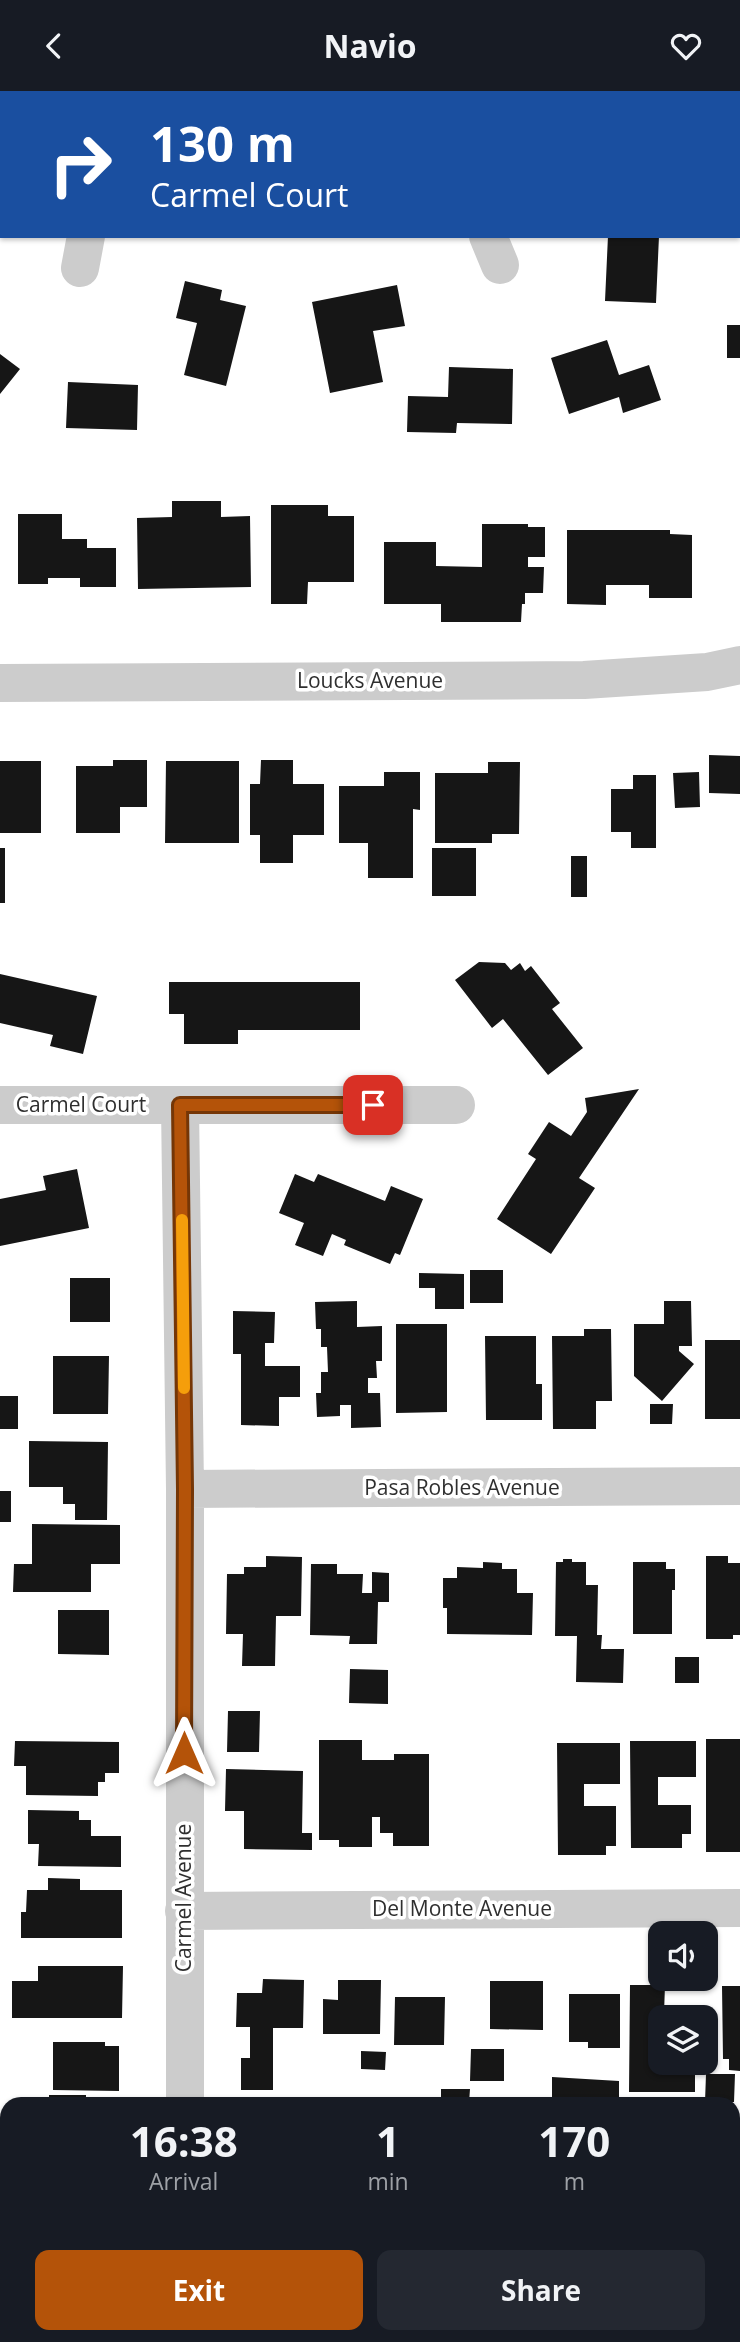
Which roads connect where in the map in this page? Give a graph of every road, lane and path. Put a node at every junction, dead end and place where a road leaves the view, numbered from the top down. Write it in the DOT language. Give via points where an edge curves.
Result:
graph roads {
  1 [pos="740,665"];
  2 [pos="0,683"];
  3 [pos="0,1105"];
  4 [pos="180,1105"];
  5 [pos="456,1105"];
  6 [pos="740,1486"];
  7 [pos="185,1489"];
  8 [pos="740,1907"];
  9 [pos="184,1911"];
  10 [pos="185,2097"];
  1 -- 2 [label="street, Loucks Avenue" via="707,672 584,680"];
  3 -- 4 [label="street, Carmel Court"];
  4 -- 5 [label="street, Carmel Court"];
  4 -- 7 [label="street, Carmel Avenue"];
  6 -- 7 [label="street, Pasa Robles Avenue"];
  7 -- 9 [label="street, Carmel Avenue"];
  8 -- 9 [label="street, Del Monte Avenue"];
  9 -- 10 [label="street, Carmel Avenue"];
}
